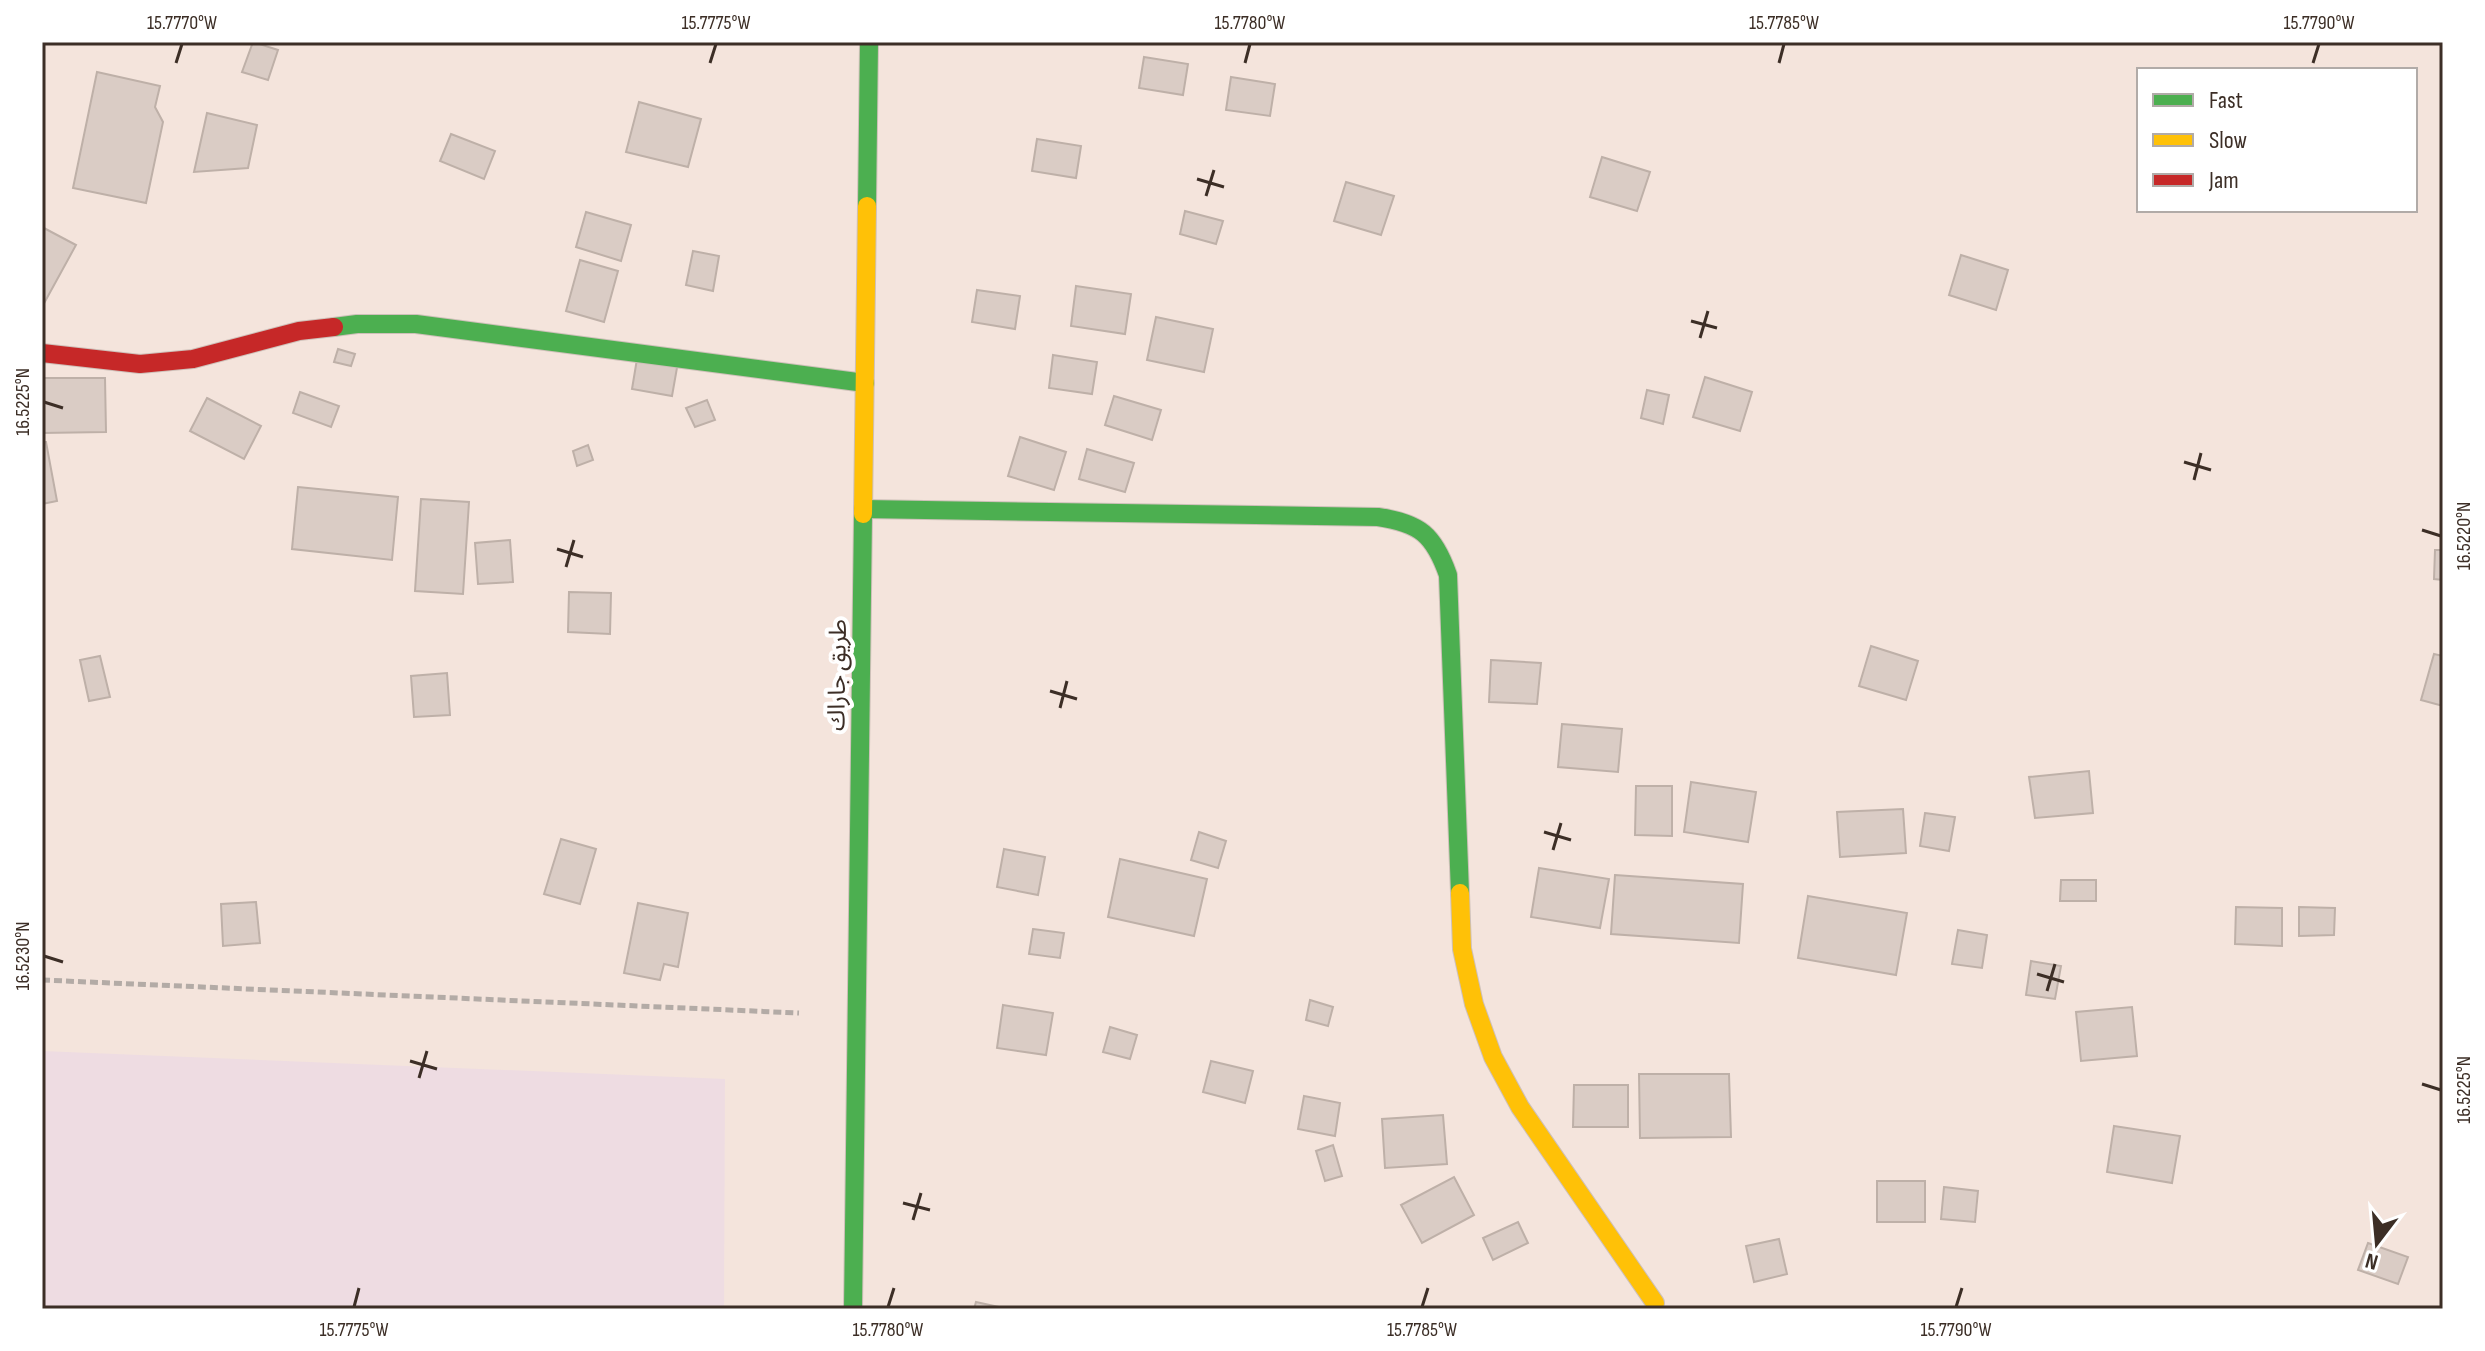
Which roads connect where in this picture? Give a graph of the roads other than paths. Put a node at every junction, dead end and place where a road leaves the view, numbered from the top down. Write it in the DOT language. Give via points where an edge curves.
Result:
graph roads {
  1 [pos="869,42"];
  2 [pos="42,353"];
  3 [pos="865,383"];
  4 [pos="863,509"];
  5 [pos="1655,1303"];
  6 [pos="853,1309"];
  1 -- 3 [label="street, طريق جاراك"];
  2 -- 3 [label="street" via="140,364 193,359 299,331 416,324"];
  3 -- 4 [label="street, طريق جاراك"];
  4 -- 5 [label="street" via="1378,517 1403,520 1425,531 1441,550 1448,575 1462,949 1474,1004 1493,1057 1520,1107"];
  4 -- 6 [label="street, طريق جاراك"];
}
